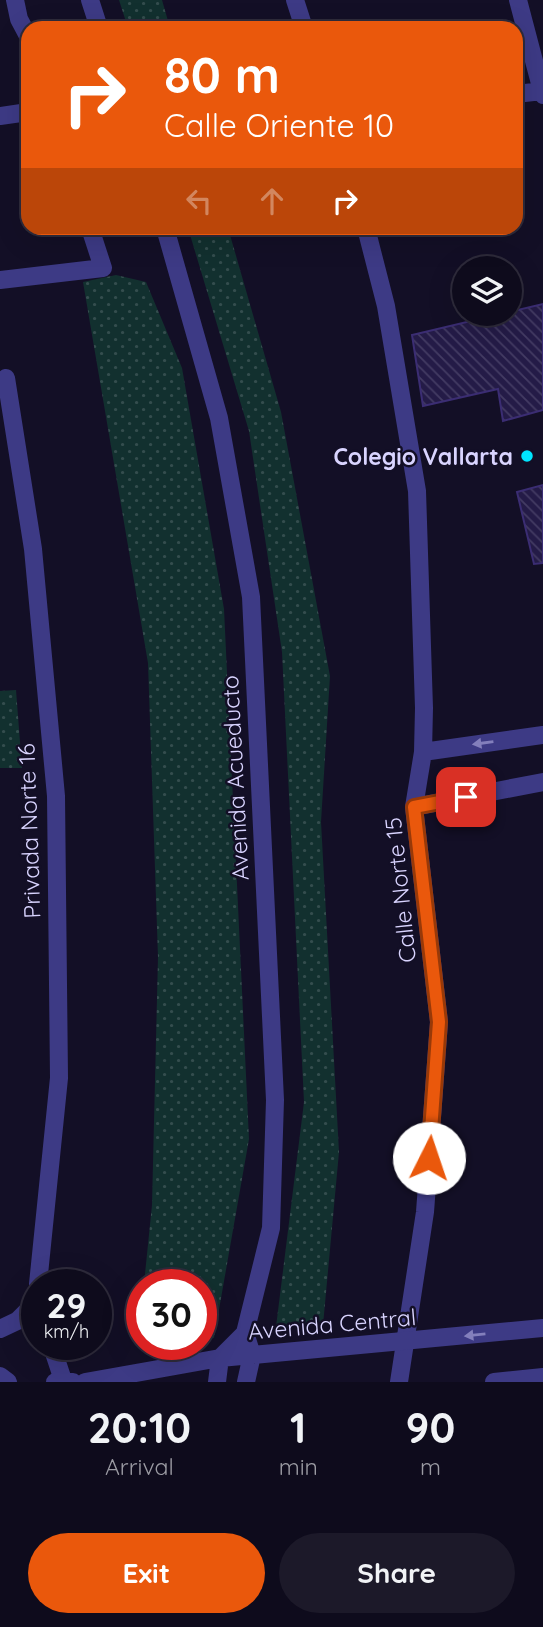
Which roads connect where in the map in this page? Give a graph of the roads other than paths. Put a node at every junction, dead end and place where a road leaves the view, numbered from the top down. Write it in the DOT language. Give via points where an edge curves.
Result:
graph roads {
  1 [pos="15,0"];
  2 [pos="89,0"];
  3 [pos="295,0"];
  4 [pos="518,0"];
  5 [pos="96,21"];
  6 [pos="302,21"];
  7 [pos="21,23"];
  8 [pos="543,92"];
  9 [pos="523,93"];
  10 [pos="21,113"];
  11 [pos="0,116"];
  12 [pos="92,235"];
  13 [pos="167,235"];
  14 [pos="368,235"];
  15 [pos="0,280"];
  16 [pos="6,378"];
  17 [pos="543,735"];
  18 [pos="423,752"];
  19 [pos="543,782"];
  20 [pos="414,807"];
  21 [pos="40,1269"];
  22 [pos="21,1317"];
  23 [pos="17,1321"];
  24 [pos="21,1321"];
  25 [pos="543,1328"];
  26 [pos="0,1329"];
  27 [pos="245,1333"];
  28 [pos="402,1343"];
  29 [pos="252,1355"];
  30 [pos="220,1358"];
  31 [pos="57,1360"];
  32 [pos="0,1376"];
  33 [pos="543,1377"];
  34 [pos="64,1381"];
  35 [pos="8,1382"];
  36 [pos="85,1382"];
  37 [pos="217,1382"];
  38 [pos="247,1382"];
  39 [pos="399,1382"];
  40 [pos="494,1382"];
  1 -- 7 [label="street"];
  2 -- 5 [label="street"];
  3 -- 6 [label="street"];
  4 -- 8 [label="street"];
  8 -- 9 [label="street"];
  10 -- 11 [label="street"];
  12 -- 15 [label="street" via="103,268"];
  13 -- 27 [label="street, Avenida Acueducto" via="219,418 251,597 275,1100 271,1228"];
  14 -- 18 [label="street, Calle Norte 15" via="386,306 417,491"];
  16 -- 21 [label="street, Privada Norte 16" via="33,549 56,796 59,1078"];
  17 -- 18 [label="street, one-way"];
  18 -- 20 [label="street, Calle Norte 15"];
  19 -- 20 [label="street"];
  20 -- 28 [label="street, Calle Norte 15" via="439,1022 425,1212"];
  22 -- 23 [label="street"];
  23 -- 24 [label="street"];
  23 -- 26 [label="street"];
  25 -- 28 [label="street, Avenida Central, one-way"];
  27 -- 29 [label="street"];
  27 -- 30 [label="street"];
  28 -- 29 [label="street, Avenida Central"];
  28 -- 39 [label="street, Calle Norte 15"];
  29 -- 30 [label="street, Avenida Central"];
  29 -- 38 [label="street"];
  30 -- 36 [label="street, Avenida Central"];
  30 -- 37 [label="street"];
  31 -- 34 [label="street"];
  32 -- 35 [label="street"];
  33 -- 40 [label="street"];
}
